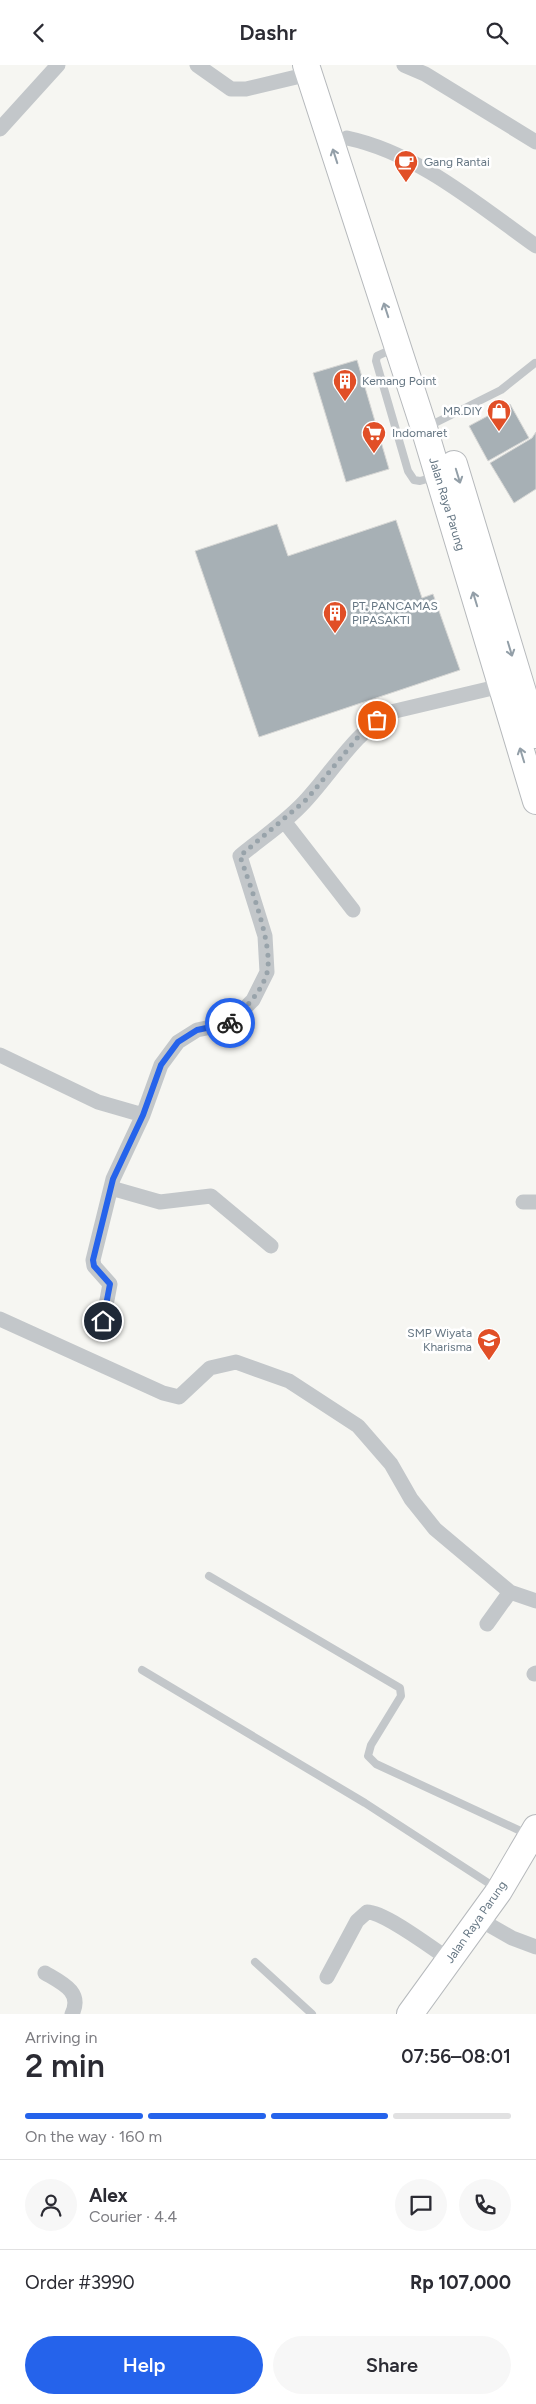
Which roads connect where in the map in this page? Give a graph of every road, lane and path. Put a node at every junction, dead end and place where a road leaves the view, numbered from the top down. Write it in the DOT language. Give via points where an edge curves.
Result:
graph roads {
  1 [pos="58,65"];
  2 [pos="197,65"];
  3 [pos="404,65"];
  4 [pos="312,68"];
  5 [pos="0,129"];
  6 [pos="347,138"];
  7 [pos="536,142"];
  8 [pos="536,246"];
  9 [pos="398,347"];
  10 [pos="534,363"];
  11 [pos="432,425"];
  12 [pos="438,476"];
  13 [pos="501,685"];
  14 [pos="536,735"];
  15 [pos="536,801"];
  16 [pos="284,821"];
  17 [pos="353,910"];
  18 [pos="0,1055"];
  19 [pos="143,1115"];
  20 [pos="111,1188"];
  21 [pos="271,1246"];
  22 [pos="0,1319"];
  23 [pos="103,1321"];
  24 [pos="209,1576"];
  25 [pos="510,1592"];
  26 [pos="536,1601"];
  27 [pos="487,1623"];
  28 [pos="142,1670"];
  29 [pos="534,1839"];
  30 [pos="499,1891"];
  31 [pos="491,1926"];
  32 [pos="536,1947"];
  33 [pos="450,1960"];
  34 [pos="255,1962"];
  35 [pos="45,1973"];
  36 [pos="327,1977"];
  37 [pos="72,2014"];
  38 [pos="312,2014"];
  39 [pos="410,2014"];
  40 [pos="428,2014"];
  1 -- 5 [label="street"];
  2 -- 4 [label="street" via="231,89 246,89"];
  3 -- 7 [label="street" via="425,74"];
  4 -- 6 [label="highway, Jalan Raya Parung"];
  9 -- 4 [label="highway, Jalan Raya Parung, one-way"];
  6 -- 8 [label="street" via="372,143 443,181"];
  6 -- 11 [label="highway, Jalan Raya Parung"];
  9 -- 11 [label="highway, Jalan Raya Parung"];
  9 -- 12 [label="lane" via="377,356 376,361 408,471 414,480 420,481"];
  10 -- 11 [label="lane" via="501,390"];
  11 -- 12 [label="highway, Jalan Raya Parung"];
  11 -- 14 [label="highway, Jalan Raya Parung, one-way"];
  13 -- 12 [label="highway, Jalan Raya Parung, one-way"];
  15 -- 13 [label="highway, Jalan Raya Parung, one-way"];
  13 -- 16 [label="street" via="391,712 377,720 363,731 307,799"];
  16 -- 17 [label="street"];
  16 -- 19 [label="street" via="240,856 265,936 267,972 253,1000 230,1023 197,1030 178,1042 161,1065"];
  18 -- 19 [label="street" via="98,1102"];
  19 -- 20 [label="street"];
  20 -- 21 [label="street" via="160,1202 211,1196"];
  20 -- 23 [label="street" via="93,1260 94,1266 110,1284"];
  22 -- 25 [label="street" via="163,1393 179,1397 210,1368 236,1362 289,1381 358,1426 391,1464 411,1499 435,1529"];
  24 -- 29 [label="lane" via="400,1688 401,1696 371,1745 368,1756 376,1764"];
  25 -- 26 [label="street"];
  25 -- 27 [label="street"];
  28 -- 30 [label="lane" via="365,1803"];
  29 -- 30 [label="highway, Jalan Raya Parung"];
  29 -- 31 [label="highway, Jalan Raya Parung"];
  30 -- 33 [label="highway, Jalan Raya Parung"];
  31 -- 32 [label="street"];
  31 -- 40 [label="highway, Jalan Raya Parung"];
  33 -- 36 [label="street" via="391,1921 367,1912 358,1921"];
  33 -- 39 [label="highway, Jalan Raya Parung"];
  34 -- 38 [label="lane"];
  35 -- 37 [label="street" via="67,1986 75,1995"];
}
